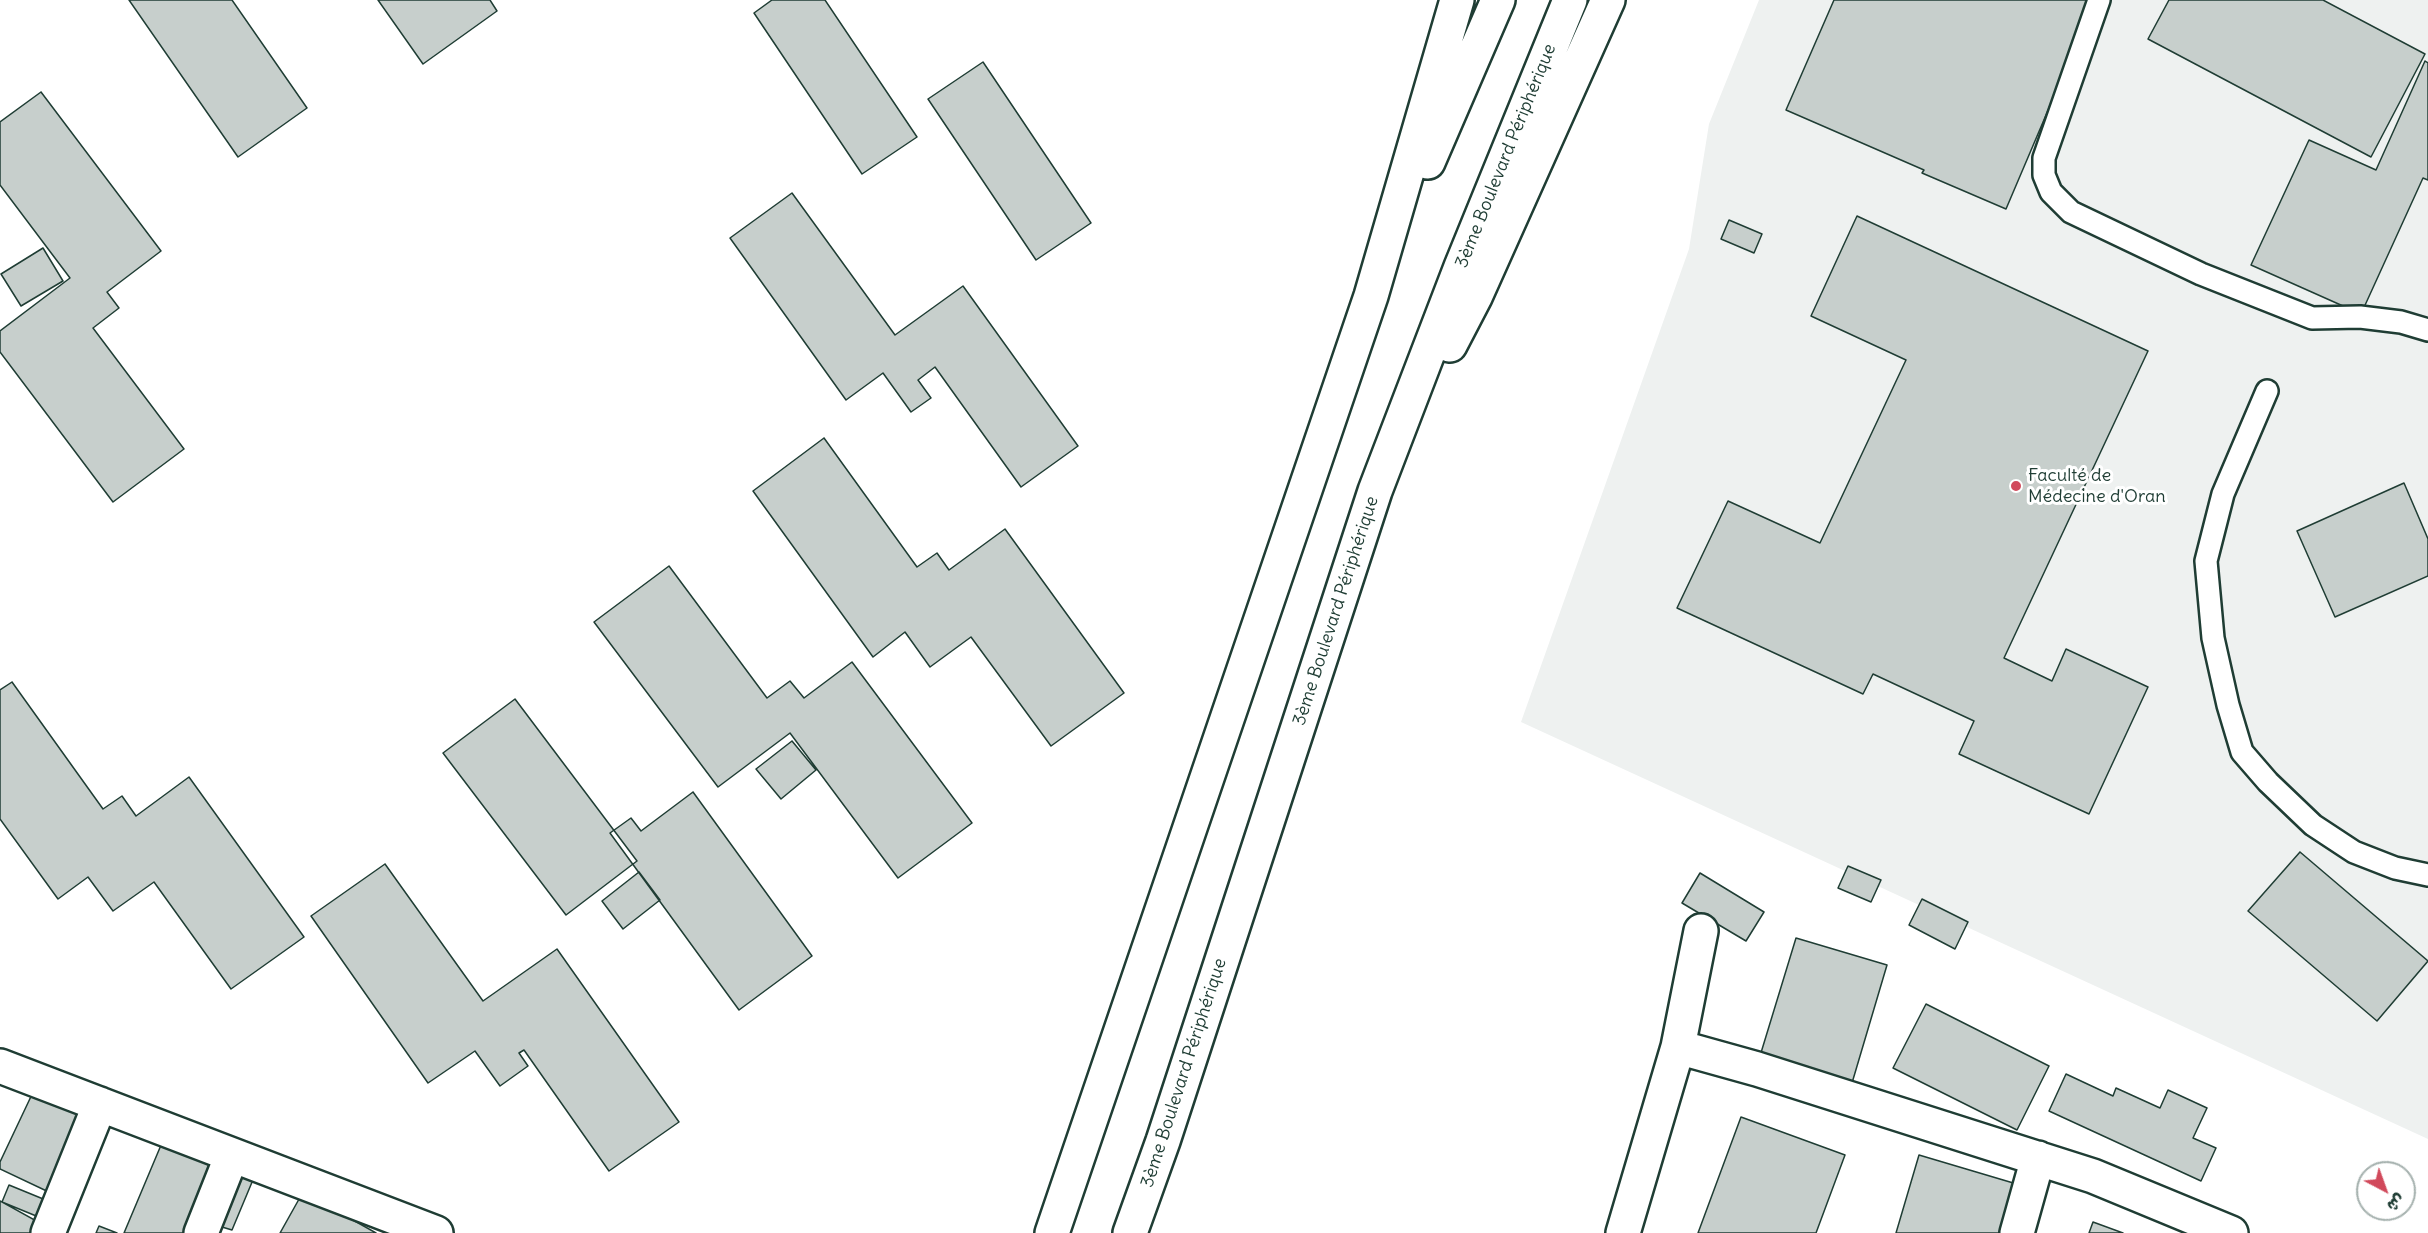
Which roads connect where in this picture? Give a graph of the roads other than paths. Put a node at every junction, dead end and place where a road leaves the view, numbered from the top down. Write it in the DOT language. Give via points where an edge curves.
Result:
graph roads {
  1 [pos="1457,0"];
  2 [pos="1498,0"];
  3 [pos="1570,0"];
  4 [pos="1608,0"];
  5 [pos="2098,0"];
  6 [pos="1371,296"];
  7 [pos="2428,330"];
  8 [pos="2267,392"];
  9 [pos="1375,491"];
  10 [pos="2428,875"];
  11 [pos="1701,931"];
  12 [pos="1678,1047"];
  13 [pos="0,1066"];
  14 [pos="100,1104"];
  15 [pos="232,1155"];
  16 [pos="2038,1158"];
  17 [pos="377,1222"];
  18 [pos="48,1233"];
  19 [pos="201,1233"];
  20 [pos="436,1233"];
  21 [pos="1052,1233"];
  22 [pos="1130,1233"];
  23 [pos="1623,1233"];
  24 [pos="2017,1233"];
  25 [pos="2231,1233"];
  1 -- 6 [label="main road"];
  2 -- 6 [label="main road"];
  3 -- 9 [label="main road, 3ème Boulevard Périphérique"];
  4 -- 9 [label="main road" via="1476,297"];
  5 -- 7 [label="lane" via="2044,158 2044,175 2051,192 2071,212 2201,274 2312,318 2360,317"];
  6 -- 21 [label="main road"];
  8 -- 10 [label="lane" via="2223,494 2206,561 2213,638 2242,752 2313,825 2354,852"];
  9 -- 22 [label="main road, 3ème Boulevard Périphérique"];
  11 -- 12 [label="main road"];
  12 -- 16 [label="main road"];
  12 -- 23 [label="main road"];
  13 -- 14 [label="main road"];
  14 -- 15 [label="main road"];
  14 -- 18 [label="main road"];
  15 -- 17 [label="main road"];
  15 -- 19 [label="main road"];
  16 -- 24 [label="main road"];
  16 -- 25 [label="main road" via="2093,1176"];
  17 -- 20 [label="main road"];
}
